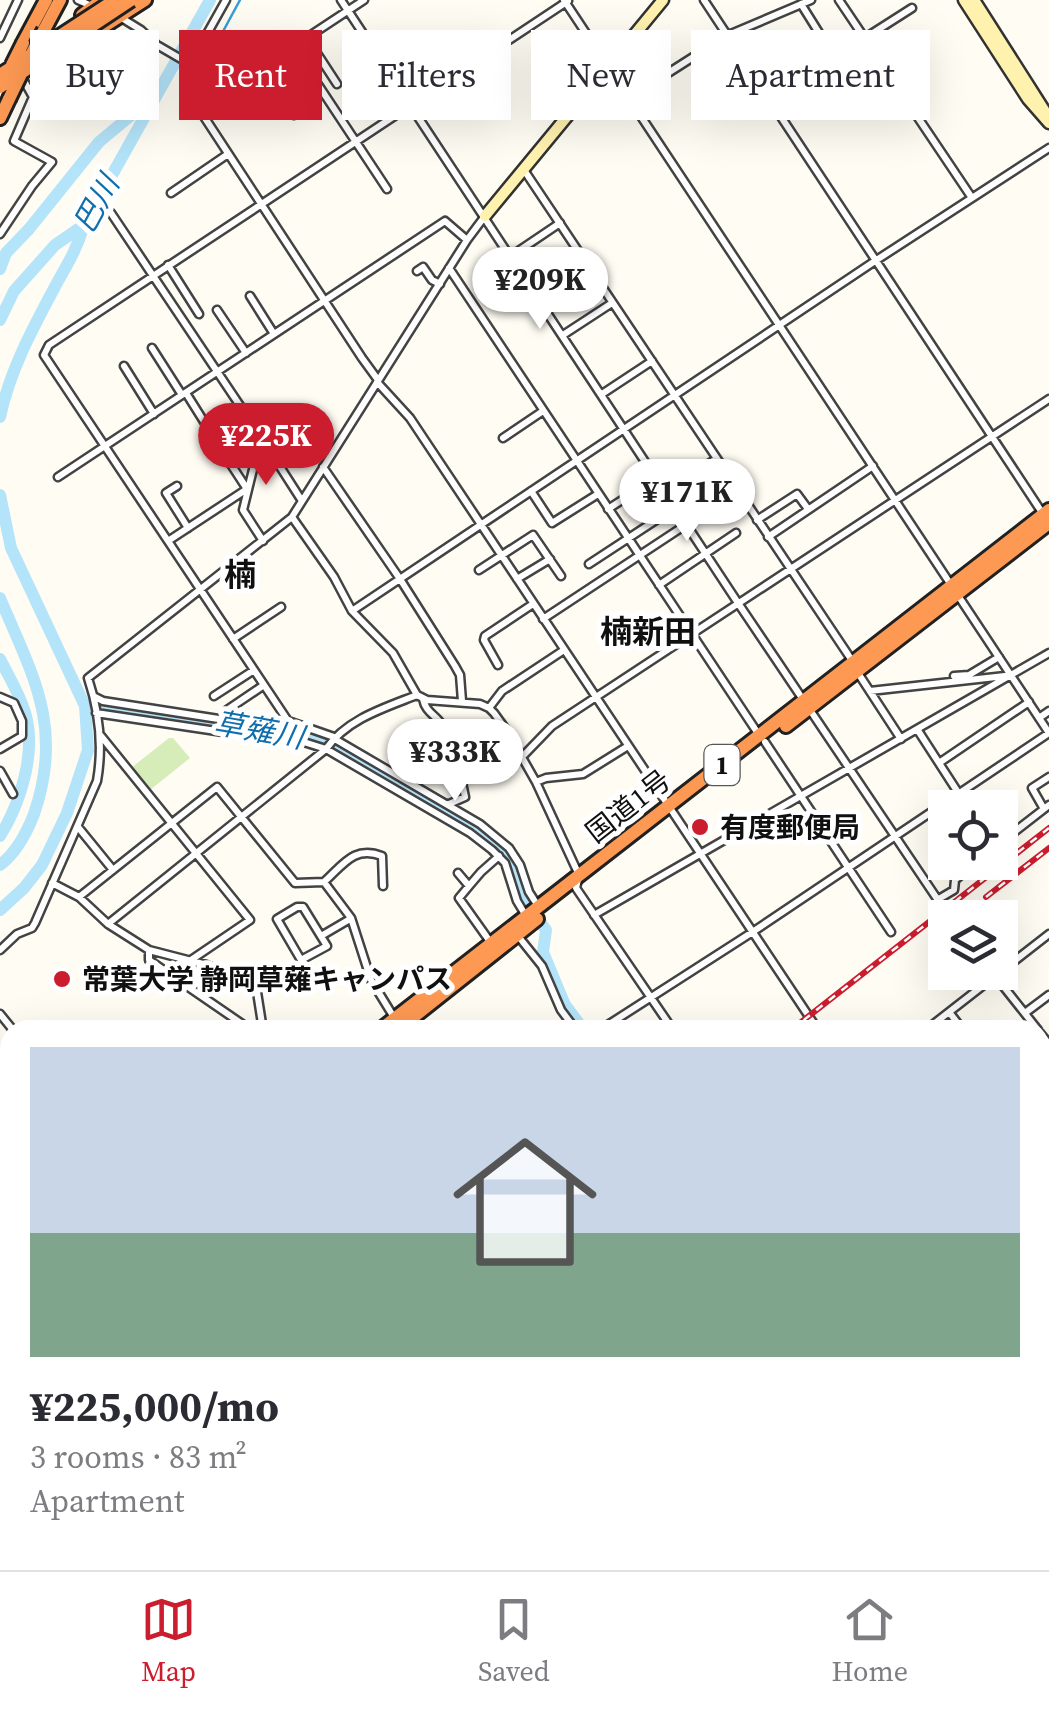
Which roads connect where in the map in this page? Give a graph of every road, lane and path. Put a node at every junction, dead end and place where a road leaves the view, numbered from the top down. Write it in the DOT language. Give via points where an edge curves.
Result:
graph roads {
  1 [pos="18,0"];
  2 [pos="46,0"];
  3 [pos="60,0"];
  4 [pos="115,0"];
  5 [pos="131,0"];
  6 [pos="145,0"];
  7 [pos="226,0"];
  8 [pos="341,0"];
  9 [pos="364,0"];
  10 [pos="664,0"];
  11 [pos="704,0"];
  12 [pos="811,0"];
  13 [pos="839,0"];
  14 [pos="964,0"];
  15 [pos="974,0"];
  16 [pos="566,1"];
  17 [pos="89,2"];
  18 [pos="798,3"];
  19 [pos="912,8"];
  20 [pos="348,10"];
  21 [pos="118,17"];
  22 [pos="209,30"];
  23 [pos="319,30"];
  24 [pos="361,30"];
  25 [pos="585,30"];
  26 [pos="639,30"];
  27 [pos="722,30"];
  28 [pos="739,30"];
  29 [pos="816,30"];
  30 [pos="860,30"];
  31 [pos="878,30"];
  32 [pos="0,38"];
  33 [pos="511,38"];
  34 [pos="179,58"];
  35 [pos="322,61"];
  36 [pos="25,69"];
  37 [pos="0,72"];
  38 [pos="337,84"];
  39 [pos="2,92"];
  40 [pos="322,92"];
  41 [pos="0,118"];
  42 [pos="206,120"];
  43 [pos="388,120"];
  44 [pos="421,120"];
  45 [pos="565,120"];
  46 [pos="643,120"];
  47 [pos="781,120"];
  48 [pos="920,120"];
  49 [pos="1049,120"];
  50 [pos="356,141"];
  51 [pos="1049,148"];
  52 [pos="228,154"];
  53 [pos="524,170"];
  54 [pos="387,189"];
  55 [pos="171,194"];
  56 [pos="972,198"];
  57 [pos="261,204"];
  58 [pos="111,214"];
  59 [pos="485,216"];
  60 [pos="560,223"];
  61 [pos="0,234"];
  62 [pos="467,240"];
  63 [pos="511,256"];
  64 [pos="875,262"];
  65 [pos="168,266"];
  66 [pos="449,268"];
  67 [pos="417,271"];
  68 [pos="153,275"];
  69 [pos="440,284"];
  70 [pos="250,296"];
  71 [pos="325,300"];
  72 [pos="613,302"];
  73 [pos="217,310"];
  74 [pos="199,314"];
  75 [pos="779,326"];
  76 [pos="274,334"];
  77 [pos="563,334"];
  78 [pos="152,348"];
  79 [pos="246,353"];
  80 [pos="652,361"];
  81 [pos="124,366"];
  82 [pos="218,372"];
  83 [pos="378,381"];
  84 [pos="184,394"];
  85 [pos="602,394"];
  86 [pos="674,396"];
  87 [pos="1049,399"];
  88 [pos="543,412"];
  89 [pos="154,414"];
  90 [pos="624,429"];
  91 [pos="213,436"];
  92 [pos="992,436"];
  93 [pos="262,437"];
  94 [pos="503,438"];
  95 [pos="104,447"];
  96 [pos="221,449"];
  97 [pos="716,459"];
  98 [pos="576,461"];
  99 [pos="323,466"];
  100 [pos="873,466"];
  101 [pos="58,477"];
  102 [pos="656,478"];
  103 [pos="177,486"];
  104 [pos="247,489"];
  105 [pos="531,491"];
  106 [pos="666,492"];
  107 [pos="598,494"];
  108 [pos="895,499"];
  109 [pos="302,501"];
  110 [pos="676,507"];
  111 [pos="608,509"];
  112 [pos="808,510"];
  113 [pos="292,516"];
  114 [pos="1048,519"];
  115 [pos="757,520"];
  116 [pos="687,524"];
  117 [pos="481,525"];
  118 [pos="188,528"];
  119 [pos="736,533"];
  120 [pos="768,536"];
  121 [pos="628,539"];
  122 [pos="263,541"];
  123 [pos="168,542"];
  124 [pos="707,553"];
  125 [pos="501,555"];
  126 [pos="639,555"];
  127 [pos="550,559"];
  128 [pos="589,564"];
  129 [pos="479,570"];
  130 [pos="789,570"];
  131 [pos="561,576"];
  132 [pos="400,579"];
  133 [pos="517,579"];
  134 [pos="659,585"];
  135 [pos="954,589"];
  136 [pos="201,591"];
  137 [pos="738,603"];
  138 [pos="533,604"];
  139 [pos="281,608"];
  140 [pos="352,610"];
  141 [pos="543,619"];
  142 [pos="692,633"];
  143 [pos="233,639"];
  144 [pos="564,650"];
  145 [pos="1049,653"];
  146 [pos="999,657"];
  147 [pos="498,665"];
  148 [pos="855,667"];
  149 [pos="254,670"];
  150 [pos="1011,675"];
  151 [pos="954,676"];
  152 [pos="264,685"];
  153 [pos="870,691"];
  154 [pos="94,696"];
  155 [pos="214,696"];
  156 [pos="0,697"];
  157 [pos="420,697"];
  158 [pos="595,697"];
  159 [pos="462,701"];
  160 [pos="1029,702"];
  161 [pos="807,705"];
  162 [pos="489,708"];
  163 [pos="227,710"];
  164 [pos="1049,711"];
  165 [pos="96,713"];
  166 [pos="1039,718"];
  167 [pos="288,721"];
  168 [pos="918,730"];
  169 [pos="100,736"];
  170 [pos="333,738"];
  171 [pos="762,739"];
  172 [pos="901,739"];
  173 [pos="628,746"];
  174 [pos="0,749"];
  175 [pos="326,749"];
  176 [pos="522,757"];
  177 [pos="939,764"];
  178 [pos="850,768"];
  179 [pos="0,771"];
  180 [pos="1049,777"];
  181 [pos="536,782"];
  182 [pos="422,790"];
  183 [pos="959,790"];
  184 [pos="965,790"];
  185 [pos="13,794"];
  186 [pos="800,796"];
  187 [pos="416,800"];
  188 [pos="448,805"];
  189 [pos="1046,807"];
  190 [pos="670,810"];
  191 [pos="928,815"];
  192 [pos="241,817"];
  193 [pos="172,823"];
  194 [pos="78,827"];
  195 [pos="1018,828"];
  196 [pos="896,836"];
  197 [pos="197,853"];
  198 [pos="700,854"];
  199 [pos="499,856"];
  200 [pos="848,868"];
  201 [pos="113,870"];
  202 [pos="458,873"];
  203 [pos="955,880"];
  204 [pos="324,882"];
  205 [pos="577,882"];
  206 [pos="52,883"];
  207 [pos="384,886"];
  208 [pos="469,886"];
  209 [pos="79,897"];
  210 [pos="938,900"];
  211 [pos="538,907"];
  212 [pos="594,915"];
  213 [pos="526,916"];
  214 [pos="351,918"];
  215 [pos="108,924"];
  216 [pos="891,932"];
  217 [pos="752,933"];
  218 [pos="518,934"];
  219 [pos="321,936"];
  220 [pos="1047,939"];
  221 [pos="492,944"];
  222 [pos="0,950"];
  223 [pos="149,950"];
  224 [pos="1018,958"];
  225 [pos="190,960"];
  226 [pos="975,990"];
  227 [pos="1007,990"];
  228 [pos="1049,995"];
  229 [pos="652,998"];
  230 [pos="949,1012"];
  231 [pos="1025,1013"];
  232 [pos="236,1020"];
  233 [pos="261,1020"];
  234 [pos="394,1020"];
  235 [pos="406,1020"];
  236 [pos="407,1020"];
  237 [pos="568,1020"];
  238 [pos="616,1020"];
  239 [pos="666,1020"];
  240 [pos="811,1020"];
  241 [pos="939,1020"];
  242 [pos="955,1020"];
  243 [pos="1030,1020"];
  1 -- 32 [label="street"];
  2 -- 39 [label="highway, bridge"];
  3 -- 39 [label="highway, bridge"];
  4 -- 36 [label="highway, bridge"];
  5 -- 36 [label="highway, bridge"];
  6 -- 21 [label="highway"];
  7 -- 22 [label="street"];
  8 -- 20 [label="street"];
  9 -- 20 [label="street"];
  10 -- 26 [label="street"];
  11 -- 27 [label="street"];
  12 -- 18 [label="street"];
  13 -- 30 [label="street"];
  14 -- 49 [label="street"];
  15 -- 49 [label="street"];
  16 -- 25 [label="street"];
  16 -- 33 [label="street"];
  17 -- 21 [label="street"];
  17 -- 37 [label="highway"];
  18 -- 28 [label="street"];
  18 -- 29 [label="street"];
  19 -- 31 [label="street"];
  20 -- 23 [label="street"];
  20 -- 24 [label="street"];
  21 -- 34 [label="street"];
  21 -- 36 [label="highway"];
  35 -- 38 [label="street"];
  36 -- 37 [label="highway, bridge"];
  36 -- 39 [label="highway, bridge"];
  36 -- 61 [label="street" via="33,97 14,141 52,162"];
  39 -- 41 [label="highway"];
  40 -- 50 [label="street"];
  42 -- 52 [label="street"];
  43 -- 50 [label="street"];
  44 -- 59 [label="street"];
  45 -- 53 [label="street"];
  46 -- 75 [label="street"];
  47 -- 64 [label="street"];
  48 -- 56 [label="street"];
  50 -- 54 [label="street"];
  50 -- 57 [label="street"];
  51 -- 56 [label="street"];
  52 -- 55 [label="street"];
  52 -- 57 [label="street"];
  53 -- 59 [label="street"];
  53 -- 60 [label="street"];
  56 -- 64 [label="street"];
  57 -- 65 [label="street"];
  57 -- 71 [label="street"];
  58 -- 68 [label="street"];
  59 -- 62 [label="street"];
  59 -- 63 [label="street"];
  60 -- 63 [label="street"];
  60 -- 72 [label="street"];
  62 -- 66 [label="street"];
  62 -- 71 [label="street" via="446,221"];
  63 -- 77 [label="street"];
  64 -- 75 [label="street"];
  64 -- 92 [label="street"];
  65 -- 68 [label="street"];
  65 -- 74 [label="street"];
  66 -- 69 [label="street"];
  66 -- 88 [label="street"];
  67 -- 69 [label="street" via="424,267"];
  68 -- 82 [label="street"];
  68 -- 95 [label="street" via="48,345 44,356"];
  69 -- 83 [label="street"];
  70 -- 76 [label="street"];
  71 -- 76 [label="street"];
  71 -- 83 [label="street"];
  72 -- 77 [label="street"];
  72 -- 80 [label="street"];
  73 -- 79 [label="street"];
  75 -- 86 [label="street"];
  75 -- 100 [label="street"];
  76 -- 79 [label="street"];
  77 -- 85 [label="street"];
  78 -- 84 [label="street"];
  79 -- 82 [label="street"];
  80 -- 85 [label="street"];
  80 -- 86 [label="street"];
  81 -- 89 [label="street"];
  82 -- 84 [label="street"];
  82 -- 93 [label="street"];
  83 -- 99 [label="street"];
  83 -- 117 [label="street"];
  84 -- 89 [label="street"];
  84 -- 91 [label="street"];
  85 -- 90 [label="street"];
  86 -- 90 [label="street"];
  86 -- 97 [label="street"];
  87 -- 92 [label="street"];
  88 -- 94 [label="street"];
  88 -- 98 [label="street"];
  89 -- 95 [label="street"];
  90 -- 98 [label="street"];
  90 -- 102 [label="street"];
  92 -- 108 [label="street"];
  92 -- 114 [label="street"];
  93 -- 104 [label="street"];
  93 -- 109 [label="street"];
  95 -- 101 [label="street"];
  95 -- 123 [label="street"];
  96 -- 104 [label="street"];
  97 -- 106 [label="street"];
  97 -- 115 [label="street"];
  98 -- 105 [label="street"];
  98 -- 107 [label="street"];
  99 -- 109 [label="street"];
  99 -- 132 [label="street"];
  100 -- 108 [label="street"];
  100 -- 112 [label="street"];
  102 -- 106 [label="street"];
  102 -- 111 [label="street"];
  103 -- 118 [label="street" via="166,493"];
  104 -- 118 [label="street"];
  104 -- 122 [label="street" via="243,510"];
  105 -- 107 [label="street" via="552,522"];
  105 -- 117 [label="street"];
  106 -- 110 [label="street"];
  107 -- 111 [label="street"];
  108 -- 130 [label="street"];
  108 -- 135 [label="street"];
  109 -- 113 [label="street"];
  110 -- 116 [label="street"];
  110 -- 121 [label="street"];
  111 -- 121 [label="street"];
  112 -- 115 [label="street" via="797,494"];
  112 -- 120 [label="street"];
  113 -- 122 [label="street"];
  113 -- 140 [label="street"];
  114 -- 135 [label="highway, 国道1号 / 1"];
  115 -- 120 [label="street"];
  116 -- 124 [label="street"];
  116 -- 126 [label="street"];
  117 -- 125 [label="street"];
  117 -- 132 [label="street"];
  118 -- 123 [label="street"];
  119 -- 124 [label="street"];
  120 -- 130 [label="street"];
  121 -- 126 [label="street"];
  121 -- 128 [label="street"];
  122 -- 136 [label="street"];
  123 -- 136 [label="street"];
  124 -- 134 [label="street"];
  124 -- 137 [label="street"];
  125 -- 127 [label="street" via="534,535"];
  125 -- 129 [label="street"];
  125 -- 133 [label="street"];
  126 -- 134 [label="street"];
  126 -- 141 [label="street"];
  127 -- 131 [label="street"];
  127 -- 133 [label="street"];
  130 -- 137 [label="street"];
  130 -- 148 [label="street"];
  132 -- 140 [label="street"];
  132 -- 159 [label="street" via="460,675"];
  133 -- 138 [label="street"];
  134 -- 142 [label="street"];
  135 -- 146 [label="street"];
  135 -- 148 [label="highway, 国道1号 / 1"];
  136 -- 143 [label="street"];
  136 -- 154 [label="street" via="88,678"];
  137 -- 142 [label="street"];
  137 -- 161 [label="street"];
  138 -- 141 [label="street"];
  138 -- 147 [label="street" via="485,636"];
  139 -- 143 [label="street"];
  140 -- 157 [label="street" via="393,653"];
  141 -- 144 [label="street"];
  142 -- 158 [label="street"];
  142 -- 171 [label="street"];
  143 -- 149 [label="street"];
  144 -- 158 [label="street"];
  144 -- 162 [label="street"];
  145 -- 150 [label="street"];
  146 -- 150 [label="street"];
  146 -- 151 [label="street"];
  148 -- 153 [label="street"];
  148 -- 161 [label="highway, 国道1号 / 1"];
  149 -- 152 [label="street"];
  149 -- 155 [label="street"];
  150 -- 153 [label="street"];
  150 -- 160 [label="street"];
  150 -- 168 [label="street"];
  152 -- 163 [label="street"];
  152 -- 167 [label="street"];
  153 -- 172 [label="street"];
  154 -- 165 [label="street"];
  154 -- 167 [label="street" via="225,720"];
  156 -- 174 [label="street" via="14,703 22,736"];
  157 -- 159 [label="street"];
  157 -- 170 [label="street" via="366,714"];
  157 -- 188 [label="street" via="448,737 462,782 465,797"];
  158 -- 173 [label="street"];
  158 -- 176 [label="street"];
  159 -- 162 [label="street"];
  160 -- 166 [label="street"];
  160 -- 177 [label="street"];
  161 -- 171 [label="highway, 国道1号 / 1"];
  161 -- 178 [label="street"];
  162 -- 176 [label="street"];
  164 -- 166 [label="street"];
  165 -- 169 [label="street"];
  165 -- 175 [label="street" via="223,732 272,732"];
  166 -- 184 [label="street" via="1049,733"];
  167 -- 170 [label="street"];
  168 -- 172 [label="street"];
  168 -- 177 [label="street"];
  169 -- 193 [label="street"];
  169 -- 194 [label="street" via="98,782"];
  170 -- 175 [label="street"];
  170 -- 182 [label="street"];
  171 -- 186 [label="street"];
  171 -- 190 [label="highway, 国道1号 / 1"];
  172 -- 178 [label="street"];
  173 -- 181 [label="street" via="582,774"];
  173 -- 190 [label="street"];
  175 -- 187 [label="street"];
  175 -- 192 [label="street"];
  176 -- 181 [label="street"];
  177 -- 183 [label="street"];
  178 -- 186 [label="street"];
  178 -- 196 [label="street"];
  179 -- 185 [label="street"];
  180 -- 189 [label="street" via="1032,788"];
  181 -- 205 [label="street"];
  182 -- 187 [label="street"];
  182 -- 188 [label="street"];
  186 -- 198 [label="street"];
  186 -- 200 [label="street"];
  187 -- 199 [label="street"];
  188 -- 211 [label="street" via="510,848"];
  189 -- 195 [label="street"];
  190 -- 198 [label="street"];
  190 -- 205 [label="highway, 国道1号 / 1"];
  191 -- 196 [label="street"];
  192 -- 193 [label="street" via="217,787"];
  192 -- 197 [label="street"];
  192 -- 204 [label="street" via="295,882"];
  193 -- 197 [label="street"];
  193 -- 201 [label="street"];
  194 -- 201 [label="street"];
  194 -- 206 [label="street"];
  196 -- 200 [label="street"];
  196 -- 210 [label="street"];
  197 -- 215 [label="street"];
  197 -- 225 [label="street" via="250,920"];
  198 -- 212 [label="street"];
  198 -- 217 [label="street"];
  199 -- 208 [label="street"];
  199 -- 213 [label="street"];
  200 -- 216 [label="street"];
  200 -- 217 [label="street"];
  201 -- 209 [label="street"];
  202 -- 208 [label="street"];
  203 -- 210 [label="street" via="954,890"];
  204 -- 207 [label="street" via="356,853 370,851 382,856"];
  204 -- 214 [label="street"];
  205 -- 211 [label="highway, 国道1号 / 1"];
  205 -- 212 [label="street"];
  205 -- 218 [label="highway, 国道1号 / 1"];
  206 -- 209 [label="street"];
  206 -- 222 [label="street" via="32,928"];
  208 -- 221 [label="street" via="459,898"];
  209 -- 215 [label="street"];
  211 -- 213 [label="highway, 国道1号 / 1"];
  212 -- 229 [label="street"];
  213 -- 221 [label="highway, 国道1号 / 1"];
  214 -- 219 [label="street"];
  214 -- 234 [label="street" via="371,980"];
  215 -- 223 [label="street"];
  217 -- 229 [label="street"];
  217 -- 240 [label="street"];
  218 -- 236 [label="highway, 国道1号 / 1"];
  218 -- 237 [label="street"];
  219 -- 219 [label="street" via="327,946 301,960 278,919 304,906"];
  220 -- 224 [label="street"];
  221 -- 235 [label="highway, 国道1号 / 1"];
  223 -- 225 [label="street"];
  223 -- 232 [label="street" via="149,960"];
  225 -- 233 [label="street" via="253,986"];
  226 -- 230 [label="street"];
  227 -- 231 [label="street"];
  228 -- 231 [label="street"];
  229 -- 238 [label="street"];
  229 -- 239 [label="street"];
  230 -- 241 [label="street"];
  230 -- 242 [label="street"];
  231 -- 243 [label="street"];
}
